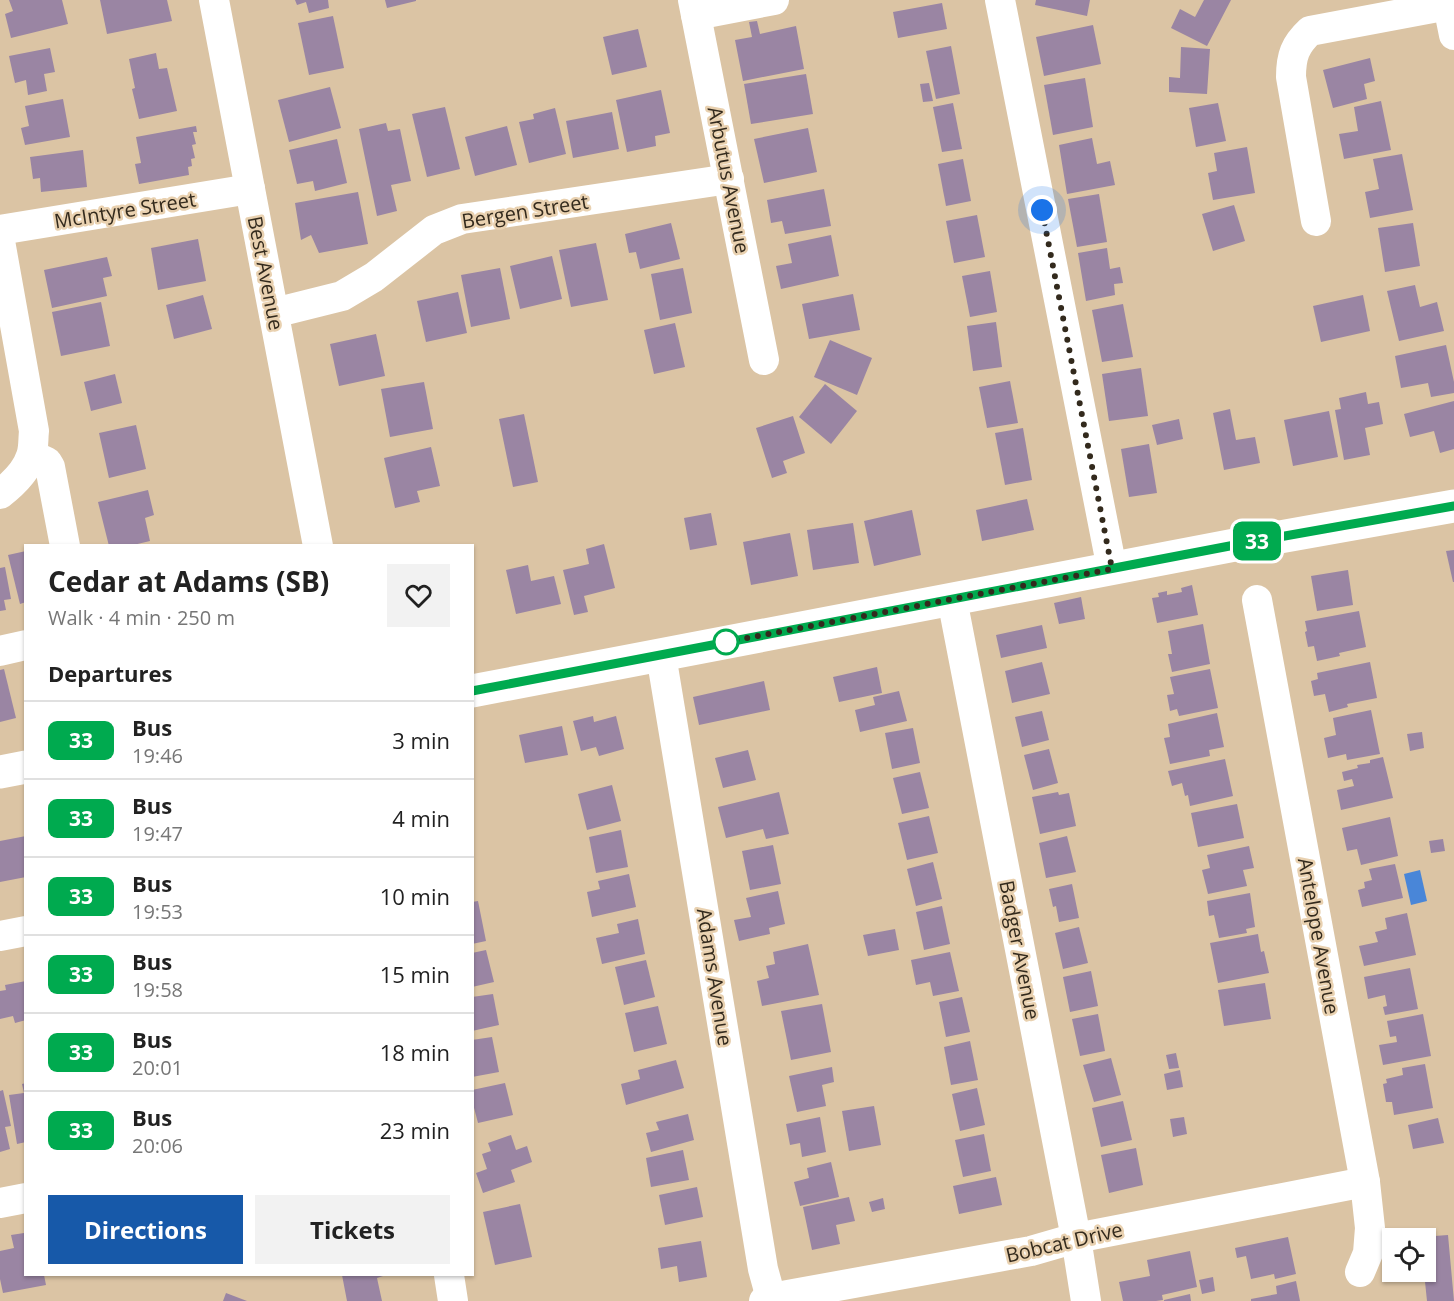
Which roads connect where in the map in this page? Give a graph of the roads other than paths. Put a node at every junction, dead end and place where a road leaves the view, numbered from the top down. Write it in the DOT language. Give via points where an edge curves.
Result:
graph roads {
  1 [pos="214,0"];
  2 [pos="774,0"];
  3 [pos="1000,0"];
  4 [pos="1450,3"];
  5 [pos="694,7"];
  6 [pos="1454,35"];
  7 [pos="729,179"];
  8 [pos="250,189"];
  9 [pos="1316,221"];
  10 [pos="0,230"];
  11 [pos="0,241"];
  12 [pos="274,313"];
  13 [pos="764,360"];
  14 [pos="32,454"];
  15 [pos="0,494"];
  16 [pos="1454,506"];
  17 [pos="65,544"];
  18 [pos="318,544"];
  19 [pos="1112,569"];
  20 [pos="952,599"];
  21 [pos="1257,600"];
  22 [pos="24,645"];
  23 [pos="0,651"];
  24 [pos="661,655"];
  25 [pos="474,691"];
  26 [pos="24,767"];
  27 [pos="0,772"];
  28 [pos="24,931"];
  29 [pos="0,936"];
  30 [pos="1365,1182"];
  31 [pos="24,1198"];
  32 [pos="0,1203"];
  33 [pos="1076,1238"];
  34 [pos="1360,1272"];
  35 [pos="449,1276"];
  36 [pos="767,1300"];
  37 [pos="453,1301"];
  38 [pos="1086,1301"];
  1 -- 8 [label="street, Best Avenue"];
  2 -- 5 [label="street"];
  3 -- 19 [label="street"];
  4 -- 6 [label="street"];
  4 -- 9 [label="street" via="1310,31 1300,40 1291,63 1291,77"];
  5 -- 7 [label="street, Arbutus Avenue"];
  7 -- 12 [label="street, Bergen Street" via="462,219 434,230 374,277 342,296"];
  7 -- 13 [label="street, Arbutus Avenue"];
  8 -- 10 [label="street, McIntyre Street"];
  8 -- 12 [label="street, Best Avenue"];
  11 -- 14 [label="street" via="34,431"];
  12 -- 18 [label="street, Best Avenue"];
  14 -- 15 [label="street" via="25,471"];
  14 -- 17 [label="street" via="51,467"];
  16 -- 19 [label="main road"];
  19 -- 20 [label="main road"];
  20 -- 24 [label="main road"];
  20 -- 33 [label="street, Badger Avenue"];
  21 -- 30 [label="street, Antelope Avenue"];
  22 -- 23 [label="street"];
  24 -- 25 [label="main road"];
  24 -- 36 [label="street, Adams Avenue"];
  26 -- 27 [label="main road"];
  28 -- 29 [label="street"];
  30 -- 33 [label="street, Bobcat Drive"];
  30 -- 34 [label="street, Antelope Avenue" via="1370,1228 1368,1253"];
  31 -- 32 [label="street"];
  33 -- 36 [label="street, Bobcat Drive" via="1030,1251"];
  33 -- 38 [label="street, Badger Avenue"];
  35 -- 37 [label="street"];
}
